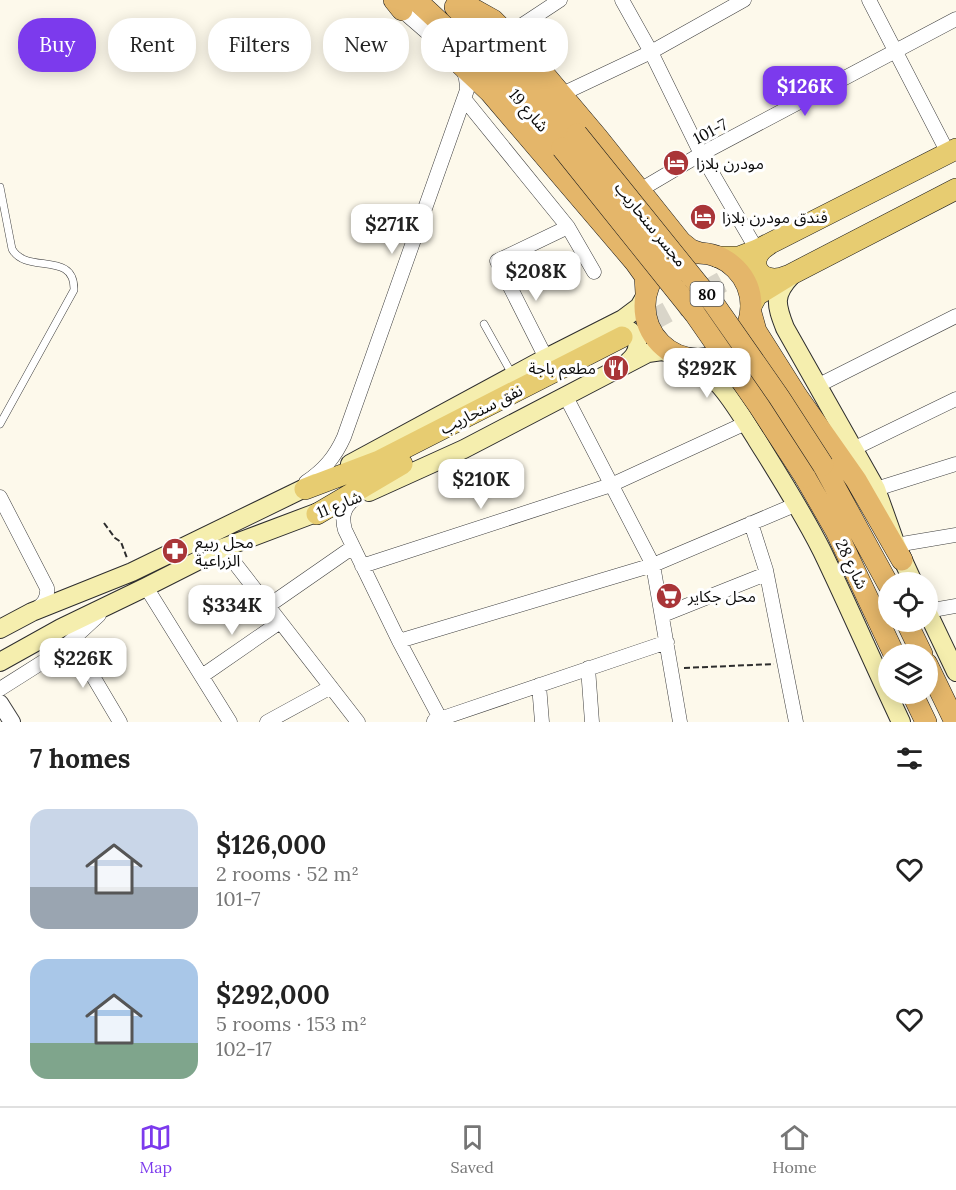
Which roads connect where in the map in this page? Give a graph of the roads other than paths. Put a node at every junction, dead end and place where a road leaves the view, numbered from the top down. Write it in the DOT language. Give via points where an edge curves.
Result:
graph roads {
  1 [pos="448,0"];
  2 [pos="457,0"];
  3 [pos="560,0"];
  4 [pos="621,0"];
  5 [pos="744,0"];
  6 [pos="869,0"];
  7 [pos="401,2"];
  8 [pos="488,18"];
  9 [pos="533,18"];
  10 [pos="956,19"];
  11 [pos="421,23"];
  12 [pos="897,51"];
  13 [pos="651,52"];
  14 [pos="464,72"];
  15 [pos="469,72"];
  16 [pos="543,72"];
  17 [pos="562,94"];
  18 [pos="465,100"];
  19 [pos="569,141"];
  20 [pos="701,154"];
  21 [pos="953,154"];
  22 [pos="956,175"];
  23 [pos="0,188"];
  24 [pos="956,189"];
  25 [pos="640,190"];
  26 [pos="568,227"];
  27 [pos="709,255"];
  28 [pos="764,256"];
  29 [pos="594,272"];
  30 [pos="790,275"];
  31 [pos="646,294"];
  32 [pos="751,310"];
  33 [pos="956,315"];
  34 [pos="484,324"];
  35 [pos="621,343"];
  36 [pos="680,356"];
  37 [pos="546,358"];
  38 [pos="513,375"];
  39 [pos="818,386"];
  40 [pos="565,395"];
  41 [pos="956,399"];
  42 [pos="746,423"];
  43 [pos="0,424"];
  44 [pos="853,449"];
  45 [pos="956,464"];
  46 [pos="823,465"];
  47 [pos="805,477"];
  48 [pos="611,485"];
  49 [pos="305,489"];
  50 [pos="876,489"];
  51 [pos="359,496"];
  52 [pos="0,497"];
  53 [pos="279,500"];
  54 [pos="797,504"];
  55 [pos="313,515"];
  56 [pos="751,523"];
  57 [pos="345,530"];
  58 [pos="956,535"];
  59 [pos="353,547"];
  60 [pos="223,548"];
  61 [pos="899,552"];
  62 [pos="653,565"];
  63 [pos="362,566"];
  64 [pos="881,572"];
  65 [pos="908,572"];
  66 [pos="766,574"];
  67 [pos="44,580"];
  68 [pos="146,587"];
  69 [pos="79,594"];
  70 [pos="123,598"];
  71 [pos="268,606"];
  72 [pos="956,606"];
  73 [pos="938,609"];
  74 [pos="32,612"];
  75 [pos="663,615"];
  76 [pos="280,622"];
  77 [pos="0,629"];
  78 [pos="937,632"];
  79 [pos="72,641"];
  80 [pos="399,641"];
  81 [pos="668,642"];
  82 [pos="889,644"];
  83 [pos="0,662"];
  84 [pos="588,668"];
  85 [pos="956,672"];
  86 [pos="202,676"];
  87 [pos="540,685"];
  88 [pos="331,687"];
  89 [pos="938,687"];
  90 [pos="0,689"];
  91 [pos="0,703"];
  92 [pos="917,704"];
  93 [pos="438,720"];
  94 [pos="12,722"];
  95 [pos="120,722"];
  96 [pos="230,722"];
  97 [pos="267,722"];
  98 [pos="358,722"];
  99 [pos="542,722"];
  100 [pos="592,722"];
  101 [pos="680,722"];
  102 [pos="796,722"];
  103 [pos="900,722"];
  104 [pos="926,722"];
  105 [pos="955,722"];
  1 -- 19 [label="highway, شارع 19 / 80" via="515,65"];
  2 -- 8 [label="highway"];
  3 -- 9 [label="street"];
  4 -- 13 [label="street"];
  5 -- 13 [label="street"];
  6 -- 12 [label="street"];
  7 -- 11 [label="street, شارع 11"];
  7 -- 19 [label="highway, شارع 19 / 80" via="503,81"];
  10 -- 12 [label="street, 101-7"];
  12 -- 20 [label="street, 101-7"];
  12 -- 21 [label="street"];
  13 -- 17 [label="street"];
  13 -- 20 [label="street"];
  14 -- 18 [label="street, شارع 11"];
  15 -- 31 [label="highway" via="640,268"];
  16 -- 17 [label="highway"];
  17 -- 25 [label="highway"];
  18 -- 26 [label="street"];
  18 -- 53 [label="street, شارع 11" via="336,454 315,476"];
  19 -- 46 [label="highway, مجسر سنحاريب / 80, bridge" via="714,304"];
  19 -- 47 [label="highway, مجسر سنحاريب / 80, bridge" via="695,314"];
  20 -- 25 [label="street, 101-7"];
  20 -- 28 [label="street"];
  21 -- 28 [label="main road"];
  22 -- 28 [label="main road"];
  23 -- 43 [label="lane" via="16,256 30,263 67,270 74,280 74,290"];
  24 -- 30 [label="main road"];
  25 -- 27 [label="highway" via="681,242"];
  26 -- 29 [label="street"];
  26 -- 37 [label="street" via="497,261"];
  27 -- 28 [label="main road"];
  27 -- 31 [label="highway" via="686,255 668,262 654,276"];
  27 -- 32 [label="highway" via="729,263 744,279"];
  28 -- 30 [label="main road" via="759,251 756,262 764,277 779,280"];
  30 -- 32 [label="main road" via="757,295"];
  30 -- 39 [label="main road" via="778,294 779,313"];
  31 -- 35 [label="main road, شارع 11"];
  31 -- 36 [label="highway" via="650,330 662,345"];
  32 -- 36 [label="highway" via="744,333 732,348 706,359"];
  32 -- 61 [label="highway" via="753,326"];
  33 -- 39 [label="street"];
  34 -- 38 [label="lane"];
  35 -- 36 [label="main road, شارع 11"];
  35 -- 37 [label="main road, شارع 11"];
  35 -- 40 [label="main road, شارع 11"];
  35 -- 49 [label="main road, نفق سنحاريب" via="379,461"];
  35 -- 55 [label="main road, نفق سنحاريب"];
  36 -- 42 [label="main road" via="706,370"];
  37 -- 38 [label="main road, شارع 11"];
  38 -- 49 [label="main road, شارع 11"];
  39 -- 44 [label="main road"];
  40 -- 48 [label="street"];
  40 -- 51 [label="main road, شارع 11" via="464,449"];
  41 -- 44 [label="street"];
  42 -- 48 [label="street"];
  42 -- 54 [label="main road"];
  44 -- 50 [label="main road"];
  45 -- 50 [label="street"];
  46 -- 64 [label="highway, شارع 28 / 80"];
  47 -- 82 [label="highway, شارع 28 / 80" via="836,531"];
  48 -- 62 [label="street"];
  48 -- 63 [label="street"];
  49 -- 53 [label="main road, شارع 11"];
  50 -- 61 [label="main road"];
  51 -- 55 [label="main road, شارع 11"];
  51 -- 57 [label="street" via="343,513"];
  52 -- 67 [label="street"];
  53 -- 69 [label="main road, شارع 11"];
  54 -- 56 [label="street"];
  54 -- 103 [label="main road"];
  55 -- 57 [label="street" via="336,520"];
  55 -- 60 [label="main road, شارع 11"];
  56 -- 62 [label="street"];
  56 -- 66 [label="street"];
  57 -- 59 [label="street"];
  58 -- 61 [label="street"];
  59 -- 63 [label="street"];
  59 -- 71 [label="street"];
  60 -- 68 [label="main road, شارع 11"];
  60 -- 71 [label="street"];
  61 -- 65 [label="main road"];
  62 -- 75 [label="street"];
  62 -- 80 [label="street"];
  63 -- 80 [label="street"];
  66 -- 75 [label="street"];
  66 -- 102 [label="street"];
  67 -- 69 [label="street" via="60,593"];
  67 -- 74 [label="street" via="44,603"];
  68 -- 70 [label="main road, شارع 11"];
  68 -- 86 [label="street"];
  69 -- 74 [label="main road, شارع 11"];
  70 -- 79 [label="street"];
  70 -- 83 [label="main road, شارع 11"];
  71 -- 76 [label="street"];
  72 -- 73 [label="street"];
  74 -- 77 [label="main road, شارع 11"];
  75 -- 81 [label="street"];
  76 -- 86 [label="street"];
  76 -- 88 [label="street"];
  78 -- 85 [label="main road"];
  79 -- 90 [label="street"];
  79 -- 95 [label="street"];
  80 -- 93 [label="street"];
  81 -- 84 [label="street"];
  81 -- 101 [label="street"];
  84 -- 87 [label="street"];
  84 -- 100 [label="street"];
  86 -- 96 [label="street"];
  87 -- 93 [label="street"];
  87 -- 99 [label="street"];
  88 -- 97 [label="street"];
  88 -- 98 [label="street"];
  89 -- 105 [label="highway"];
  91 -- 94 [label="street"];
  92 -- 104 [label="highway"];
}
